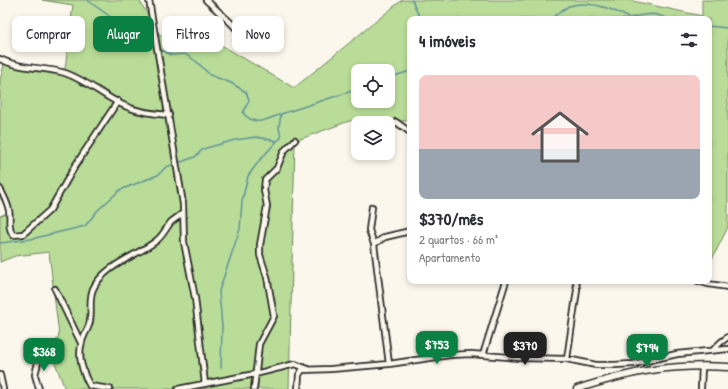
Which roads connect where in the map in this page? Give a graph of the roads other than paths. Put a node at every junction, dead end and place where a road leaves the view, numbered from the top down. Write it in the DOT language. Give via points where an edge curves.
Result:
graph roads {
  1 [pos="149,0"];
  2 [pos="206,0"];
  3 [pos="232,24"];
  4 [pos="0,59"];
  5 [pos="118,101"];
  6 [pos="169,115"];
  7 [pos="396,122"];
  8 [pos="407,130"];
  9 [pos="295,140"];
  10 [pos="0,189"];
  11 [pos="372,207"];
  12 [pos="183,213"];
  13 [pos="407,232"];
  14 [pos="374,244"];
  15 [pos="505,284"];
  16 [pos="576,284"];
  17 [pos="708,284"];
  18 [pos="728,287"];
  19 [pos="55,289"];
  20 [pos="728,337"];
  21 [pos="81,343"];
  22 [pos="714,349"];
  23 [pos="728,349"];
  24 [pos="40,354"];
  25 [pos="483,355"];
  26 [pos="567,359"];
  27 [pos="389,364"];
  28 [pos="702,366"];
  29 [pos="728,367"];
  30 [pos="308,369"];
  31 [pos="255,374"];
  32 [pos="0,375"];
  33 [pos="205,384"];
  34 [pos="3,389"];
  35 [pos="39,389"];
  36 [pos="110,389"];
  37 [pos="178,389"];
  38 [pos="254,389"];
  39 [pos="298,389"];
  40 [pos="577,389"];
  41 [pos="701,389"];
  1 -- 6 [label="street"];
  2 -- 3 [label="street"];
  4 -- 5 [label="street" via="11,64 67,74"];
  5 -- 6 [label="street" via="129,108 146,113"];
  5 -- 10 [label="street" via="75,166 55,204 23,234 13,235 10,230 7,202"];
  6 -- 12 [label="street"];
  7 -- 8 [label="street"];
  9 -- 31 [label="street" via="284,151 277,168 265,180 267,206 260,255 274,316 259,344"];
  11 -- 14 [label="street" via="369,230"];
  12 -- 21 [label="street" via="156,241 102,276 91,294 90,321"];
  12 -- 33 [label="street" via="184,242 195,298"];
  13 -- 14 [label="street" via="385,237"];
  14 -- 27 [label="street"];
  15 -- 25 [label="street"];
  16 -- 26 [label="street"];
  17 -- 18 [label="street"];
  19 -- 21 [label="street"];
  20 -- 22 [label="street"];
  21 -- 36 [label="street" via="84,376 90,386"];
  22 -- 23 [label="street"];
  22 -- 26 [label="street" via="633,364 596,365"];
  24 -- 35 [label="street" via="35,375"];
  25 -- 26 [label="street"];
  25 -- 27 [label="street" via="450,355"];
  27 -- 30 [label="street"];
  28 -- 29 [label="main road"];
  28 -- 40 [label="main road" via="646,370"];
  28 -- 41 [label="street"];
  30 -- 31 [label="street" via="295,364"];
  30 -- 39 [label="street" via="302,370 299,375"];
  31 -- 33 [label="street"];
  31 -- 38 [label="street"];
  32 -- 34 [label="street"];
  33 -- 37 [label="street"];
}
